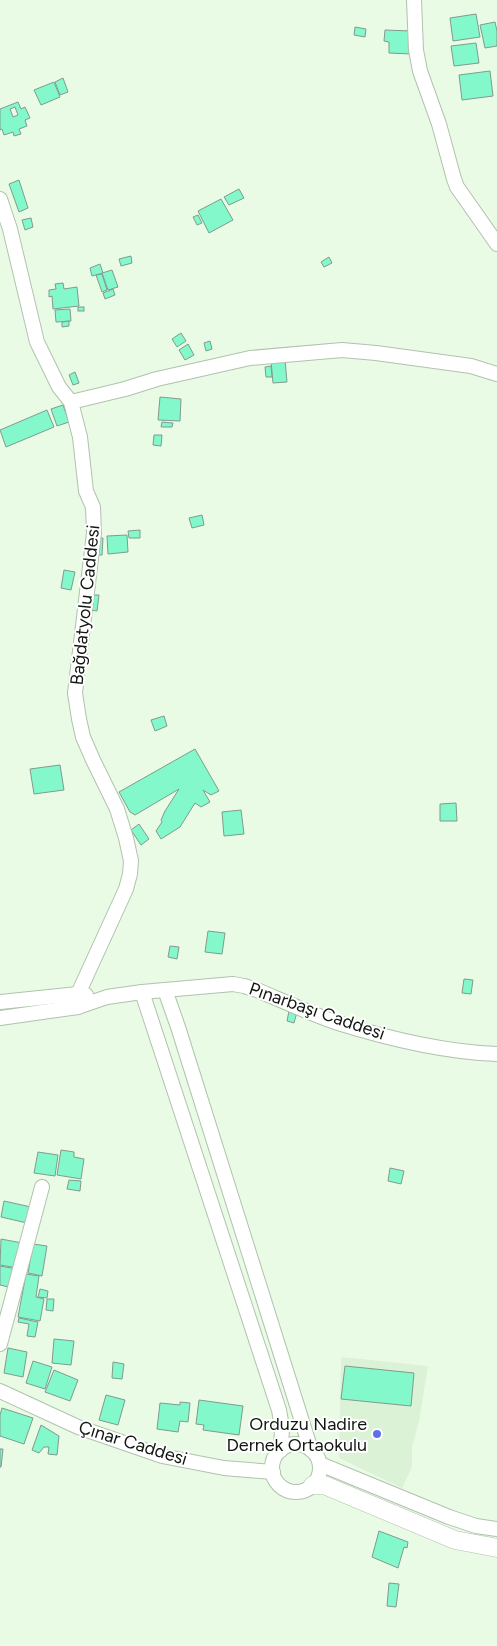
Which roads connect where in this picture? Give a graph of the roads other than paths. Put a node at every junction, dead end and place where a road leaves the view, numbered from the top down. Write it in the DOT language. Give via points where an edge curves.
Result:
graph roads {
  1 [pos="414,0"];
  2 [pos="0,199"];
  3 [pos="497,244"];
  4 [pos="497,374"];
  5 [pos="71,402"];
  6 [pos="164,990"];
  7 [pos="142,992"];
  8 [pos="78,1001"];
  9 [pos="0,1002"];
  10 [pos="0,1018"];
  11 [pos="497,1054"];
  12 [pos="42,1186"];
  13 [pos="0,1344"];
  14 [pos="0,1391"];
  15 [pos="281,1450"];
  16 [pos="311,1450"];
  17 [pos="320,1464"];
  18 [pos="273,1472"];
  19 [pos="313,1485"];
  20 [pos="497,1529"];
  21 [pos="497,1548"];
  1 -- 3 [label="street" via="420,71 454,179"];
  2 -- 5 [label="street, Bağdatyolu Caddesi" via="37,342"];
  4 -- 5 [label="street" via="471,366 376,352 327,351 250,358"];
  5 -- 8 [label="street, Bağdatyolu Caddesi" via="80,436 86,491 94,507 94,533 75,693 83,737 117,809 131,861 126,889"];
  6 -- 7 [label="street, Pınarbaşı Caddesi"];
  6 -- 11 [label="street, Pınarbaşı Caddesi" via="213,985 244,986 334,1022 450,1049"];
  6 -- 16 [label="street"];
  7 -- 8 [label="street, Pınarbaşı Caddesi"];
  7 -- 15 [label="street" via="279,1410"];
  8 -- 9 [label="street, Pınarbaşı Caddesi"];
  8 -- 10 [label="street, Pınarbaşı Caddesi"];
  12 -- 13 [label="street"];
  14 -- 18 [label="street, Çınar Caddesi" via="78,1427 162,1456 224,1468"];
  15 -- 16 [label="street" via="296,1444"];
  15 -- 18 [label="street" via="273,1464"];
  16 -- 17 [label="street"];
  17 -- 19 [label="street" via="318,1478"];
  17 -- 20 [label="street" via="449,1517"];
  18 -- 19 [label="street" via="279,1485 286,1490 300,1492"];
  19 -- 21 [label="main road" via="324,1486 455,1540"];
}
